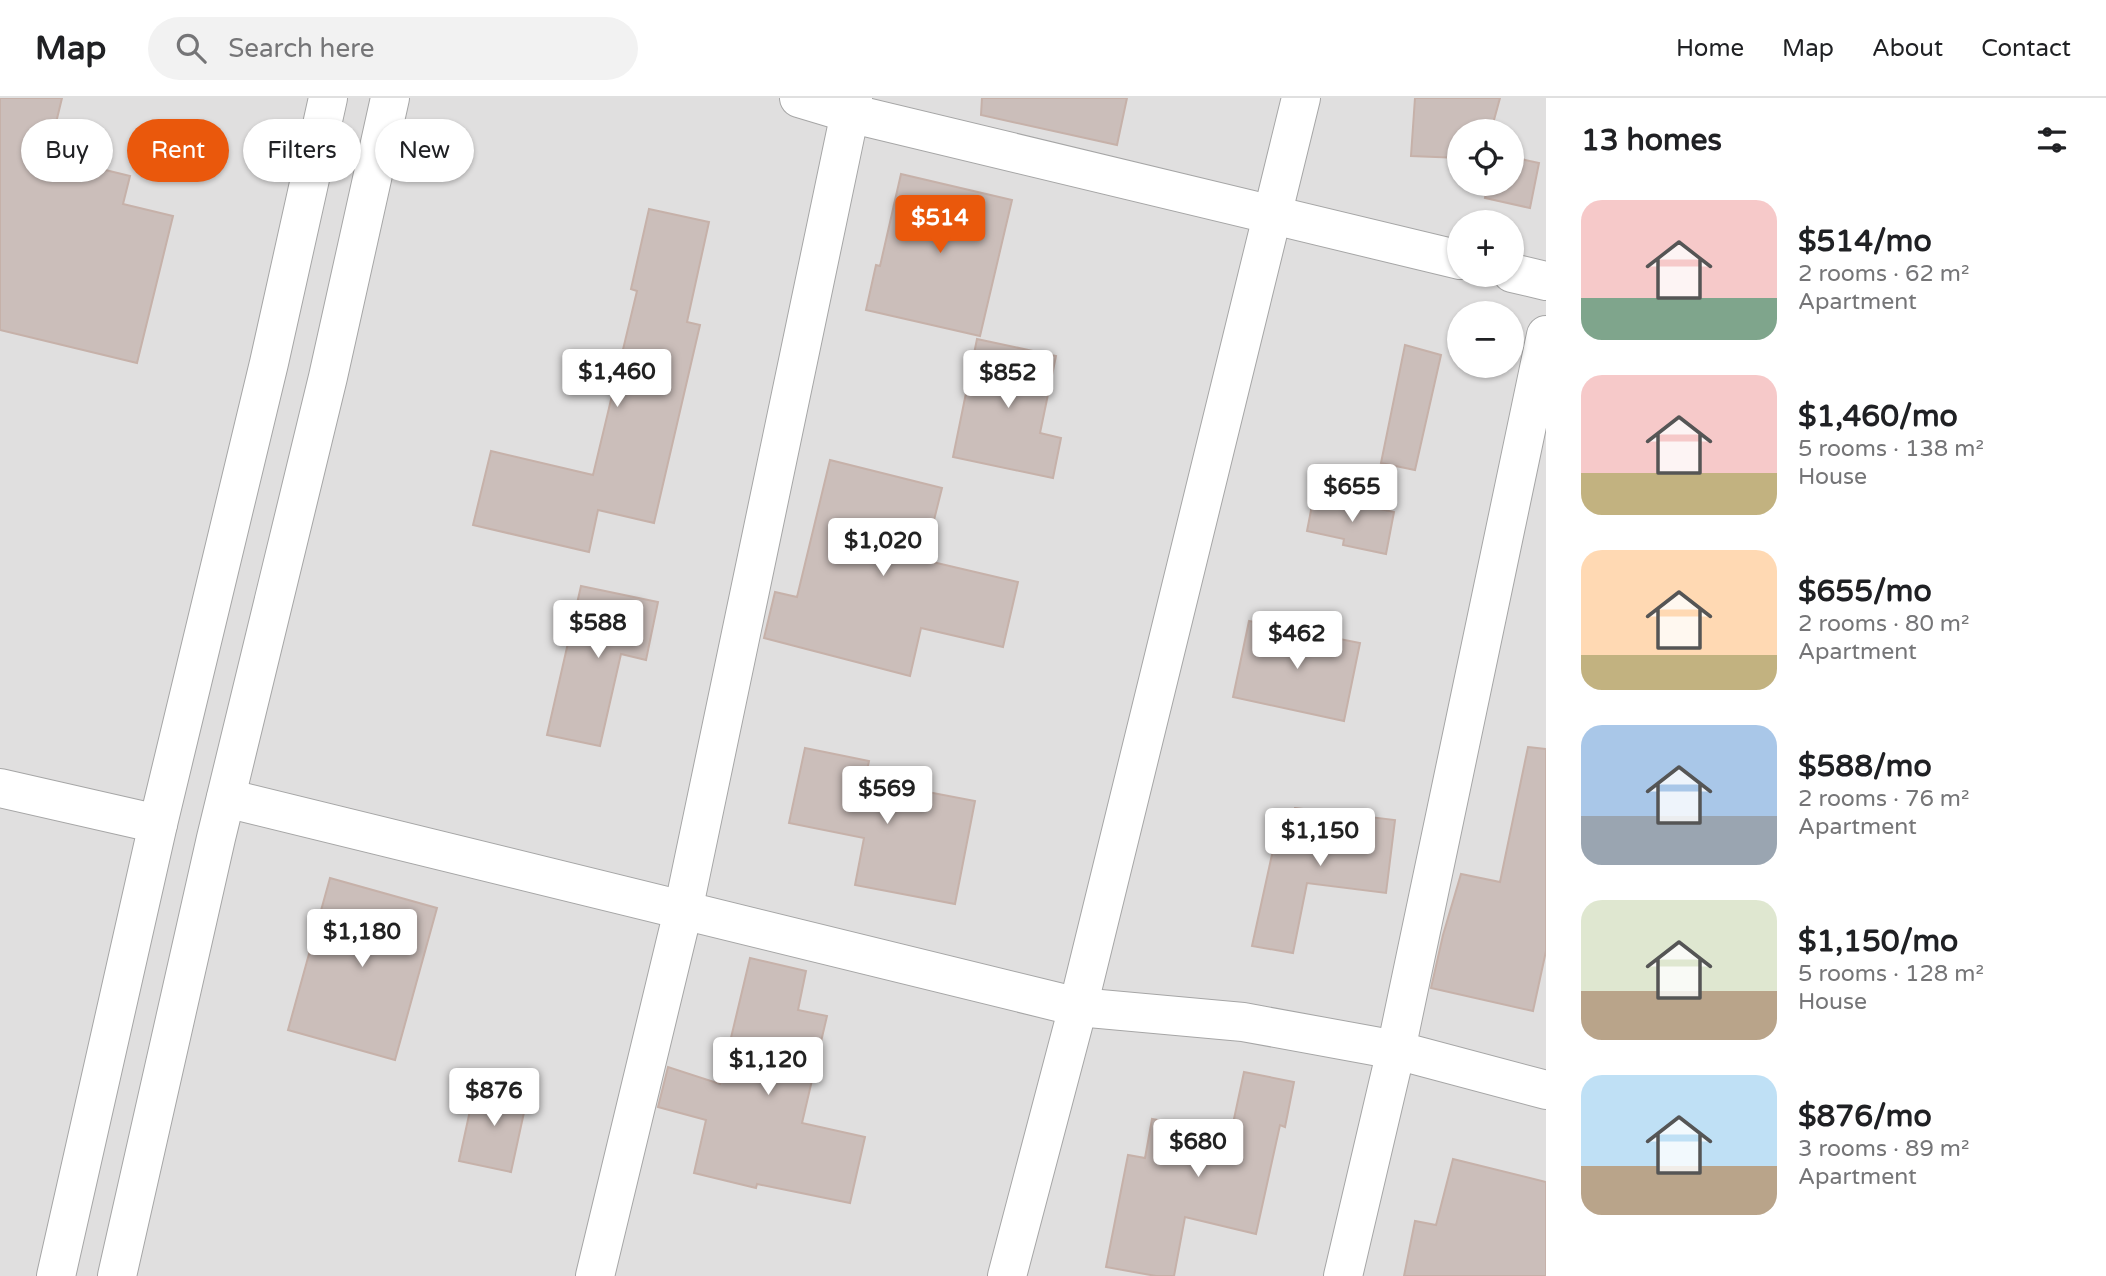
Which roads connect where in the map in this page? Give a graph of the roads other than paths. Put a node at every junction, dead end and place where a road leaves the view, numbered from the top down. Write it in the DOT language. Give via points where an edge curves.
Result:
graph roads {
  1 [pos="328,98"];
  2 [pos="390,98"];
  3 [pos="799,98"];
  4 [pos="1301,98"];
  5 [pos="851,105"];
  6 [pos="1274,215"];
  7 [pos="1447,257"];
  8 [pos="1524,276"];
  9 [pos="1546,281"];
  10 [pos="1546,335"];
  11 [pos="0,789"];
  12 [pos="226,798"];
  13 [pos="158,824"];
  14 [pos="683,911"];
  15 [pos="1078,1007"];
  16 [pos="1396,1050"];
  17 [pos="1546,1090"];
  18 [pos="55,1276"];
  19 [pos="117,1276"];
  20 [pos="596,1276"];
  21 [pos="1007,1276"];
  22 [pos="1343,1276"];
  1 -- 13 [label="street" via="270,363"];
  2 -- 12 [label="street"];
  3 -- 5 [label="street"];
  4 -- 6 [label="street"];
  5 -- 6 [label="street"];
  5 -- 14 [label="street"];
  6 -- 7 [label="street"];
  6 -- 15 [label="street"];
  8 -- 9 [label="street"];
  10 -- 16 [label="street"];
  11 -- 13 [label="street"];
  12 -- 14 [label="street"];
  12 -- 19 [label="street"];
  13 -- 18 [label="street"];
  14 -- 15 [label="street"];
  14 -- 20 [label="street"];
  15 -- 16 [label="street" via="1243,1022"];
  15 -- 21 [label="street"];
  16 -- 17 [label="street"];
  16 -- 22 [label="street"];
}
